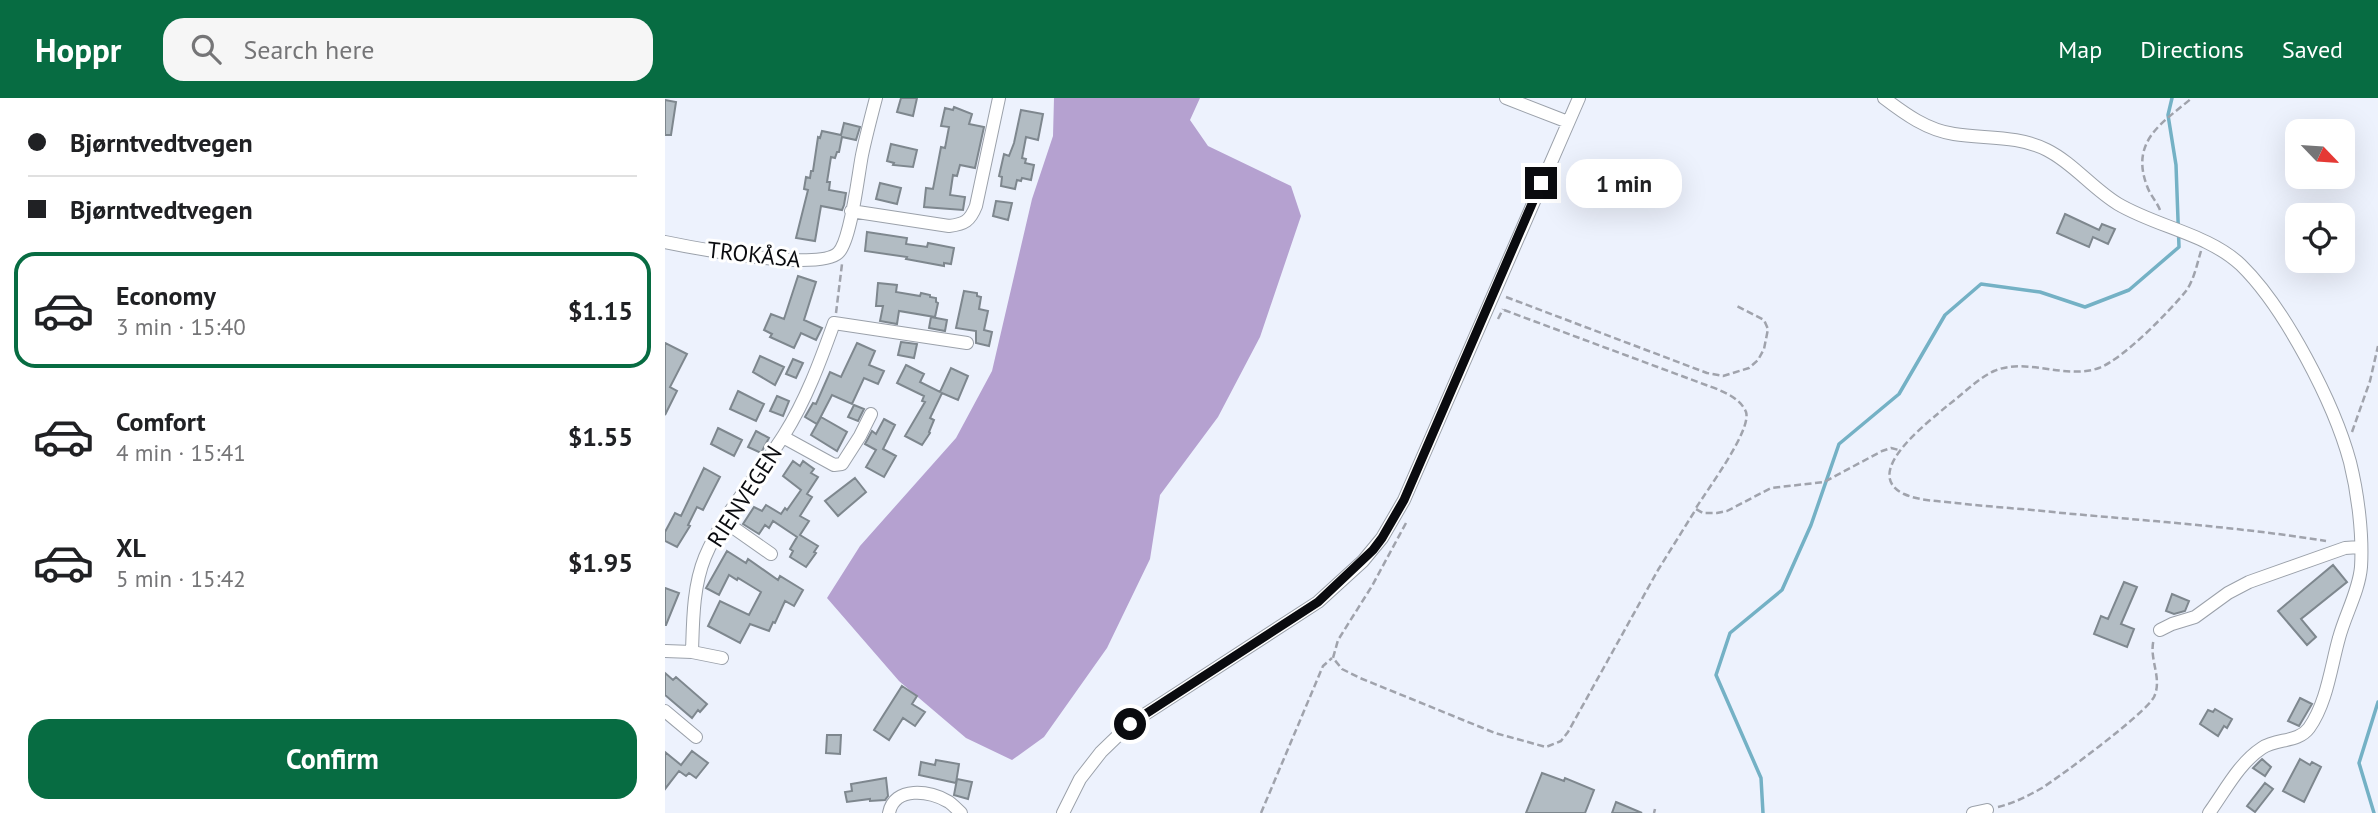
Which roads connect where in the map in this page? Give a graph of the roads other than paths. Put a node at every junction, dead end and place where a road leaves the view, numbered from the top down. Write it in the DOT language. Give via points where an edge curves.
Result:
graph roads {
  1 [pos="876,98"];
  2 [pos="999,98"];
  3 [pos="1506,98"];
  4 [pos="1579,98"];
  5 [pos="1884,98"];
  6 [pos="1568,122"];
  7 [pos="851,211"];
  8 [pos="665,242"];
  9 [pos="967,343"];
  10 [pos="871,414"];
  11 [pos="783,437"];
  12 [pos="724,521"];
  13 [pos="2360,547"];
  14 [pos="771,554"];
  15 [pos="2159,630"];
  16 [pos="665,651"];
  17 [pos="692,652"];
  18 [pos="722,658"];
  19 [pos="665,711"];
  20 [pos="696,737"];
  21 [pos="1987,810"];
  22 [pos="888,813"];
  23 [pos="961,813"];
  24 [pos="1063,813"];
  25 [pos="1973,813"];
  26 [pos="2209,813"];
  1 -- 7 [label="street"];
  2 -- 7 [label="street" via="976,206 964,224 949,226"];
  3 -- 6 [label="street"];
  4 -- 6 [label="street"];
  5 -- 13 [label="street" via="1929,127 1952,134 2019,140 2048,150 2108,197 2238,262 2271,300 2310,367 2345,447 2358,507"];
  6 -- 24 [label="street" via="1404,500 1382,538 1318,602 1130,724 1080,779"];
  7 -- 8 [label="street, TROKÅSA" via="847,237 838,253 829,258 787,260"];
  9 -- 11 [label="street, RIENVEGEN" via="834,323 808,390"];
  10 -- 11 [label="street" via="842,464 834,465"];
  11 -- 12 [label="street, RIENVEGEN"];
  12 -- 14 [label="street"];
  12 -- 17 [label="street, RIENVEGEN" via="700,573"];
  13 -- 15 [label="street" via="2345,548 2249,582 2195,617"];
  13 -- 26 [label="street" via="2355,592 2311,726 2300,736 2271,744 2250,758"];
  16 -- 17 [label="street"];
  17 -- 18 [label="street"];
  19 -- 20 [label="street"];
  21 -- 25 [label="street"];
  22 -- 23 [label="street" via="899,796 918,793 949,802"];
}
